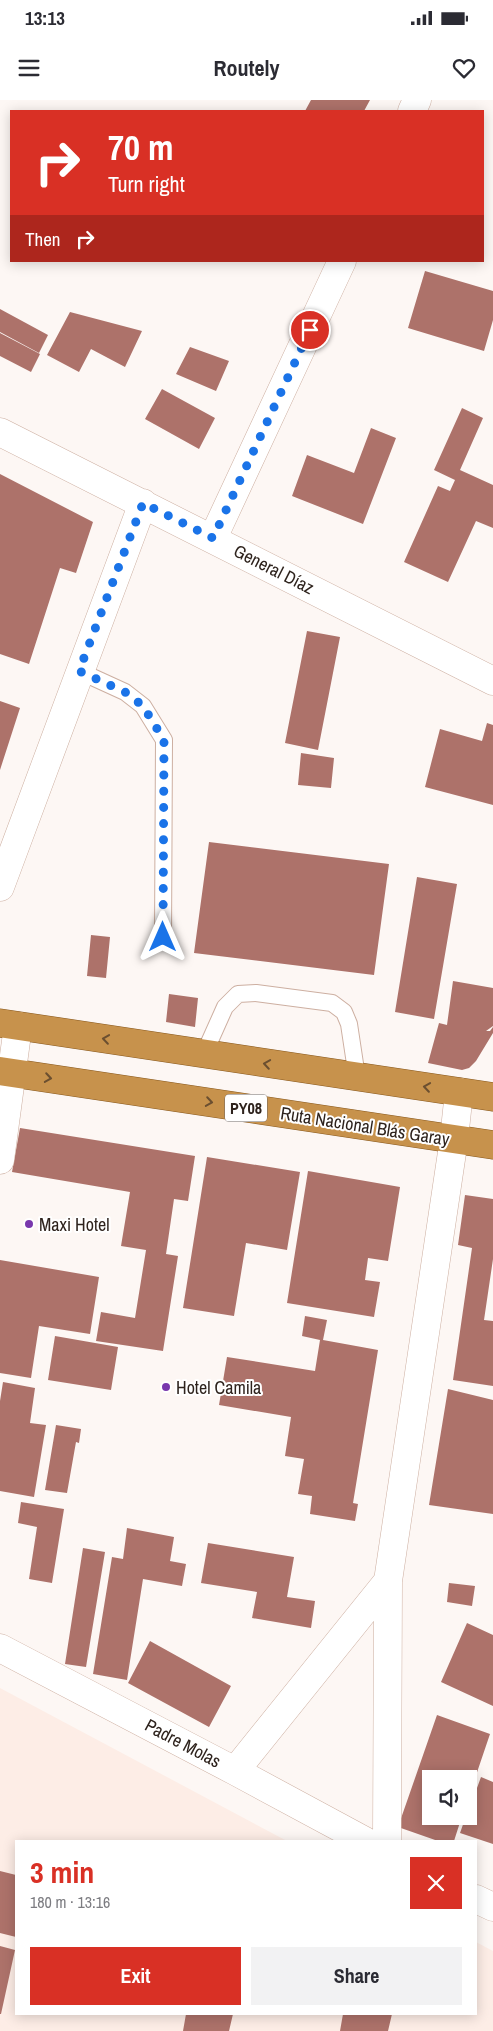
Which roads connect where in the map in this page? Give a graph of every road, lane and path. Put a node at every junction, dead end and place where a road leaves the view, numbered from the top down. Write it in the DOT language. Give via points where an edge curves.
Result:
graph roads {
  1 [pos="342,262"];
  2 [pos="0,432"];
  3 [pos="143,503"];
  4 [pos="213,538"];
  5 [pos="79,671"];
  6 [pos="493,681"];
  7 [pos="0,887"];
  8 [pos="163,937"];
  9 [pos="9,1025"];
  10 [pos="204,1054"];
  11 [pos="6,1072"];
  12 [pos="357,1077"];
  13 [pos="459,1092"];
  14 [pos="493,1097"];
  15 [pos="454,1139"];
  16 [pos="493,1145"];
  17 [pos="0,1160"];
  18 [pos="388,1580"];
  19 [pos="0,1648"];
  20 [pos="235,1771"];
  21 [pos="363,1840"];
  22 [pos="387,1840"];
  23 [pos="477,1900"];
  24 [pos="493,1908"];
  1 -- 4 [label="street"];
  2 -- 3 [label="street, General Díaz"];
  3 -- 4 [label="street, General Díaz"];
  3 -- 5 [label="street"];
  4 -- 6 [label="street, General Díaz"];
  5 -- 7 [label="street"];
  5 -- 8 [label="lane" via="125,692 143,706 164,740"];
  10 -- 9 [label="highway, one-way"];
  9 -- 11 [label="street"];
  12 -- 10 [label="highway, one-way"];
  10 -- 12 [label="lane" via="225,1007 238,994 256,992 332,1003 344,1012 349,1024"];
  11 -- 15 [label="highway, Ruta Nacional Blás Garay / PY08, one-way"];
  11 -- 17 [label="street"];
  13 -- 12 [label="highway, one-way"];
  13 -- 14 [label="highway"];
  13 -- 15 [label="street"];
  15 -- 16 [label="highway, Ruta Nacional Blás Garay / PY08"];
  15 -- 18 [label="street"];
  18 -- 20 [label="street"];
  18 -- 22 [label="street"];
  19 -- 20 [label="street, Padre Molas"];
  20 -- 21 [label="street, Padre Molas"];
  23 -- 24 [label="street"];
}
